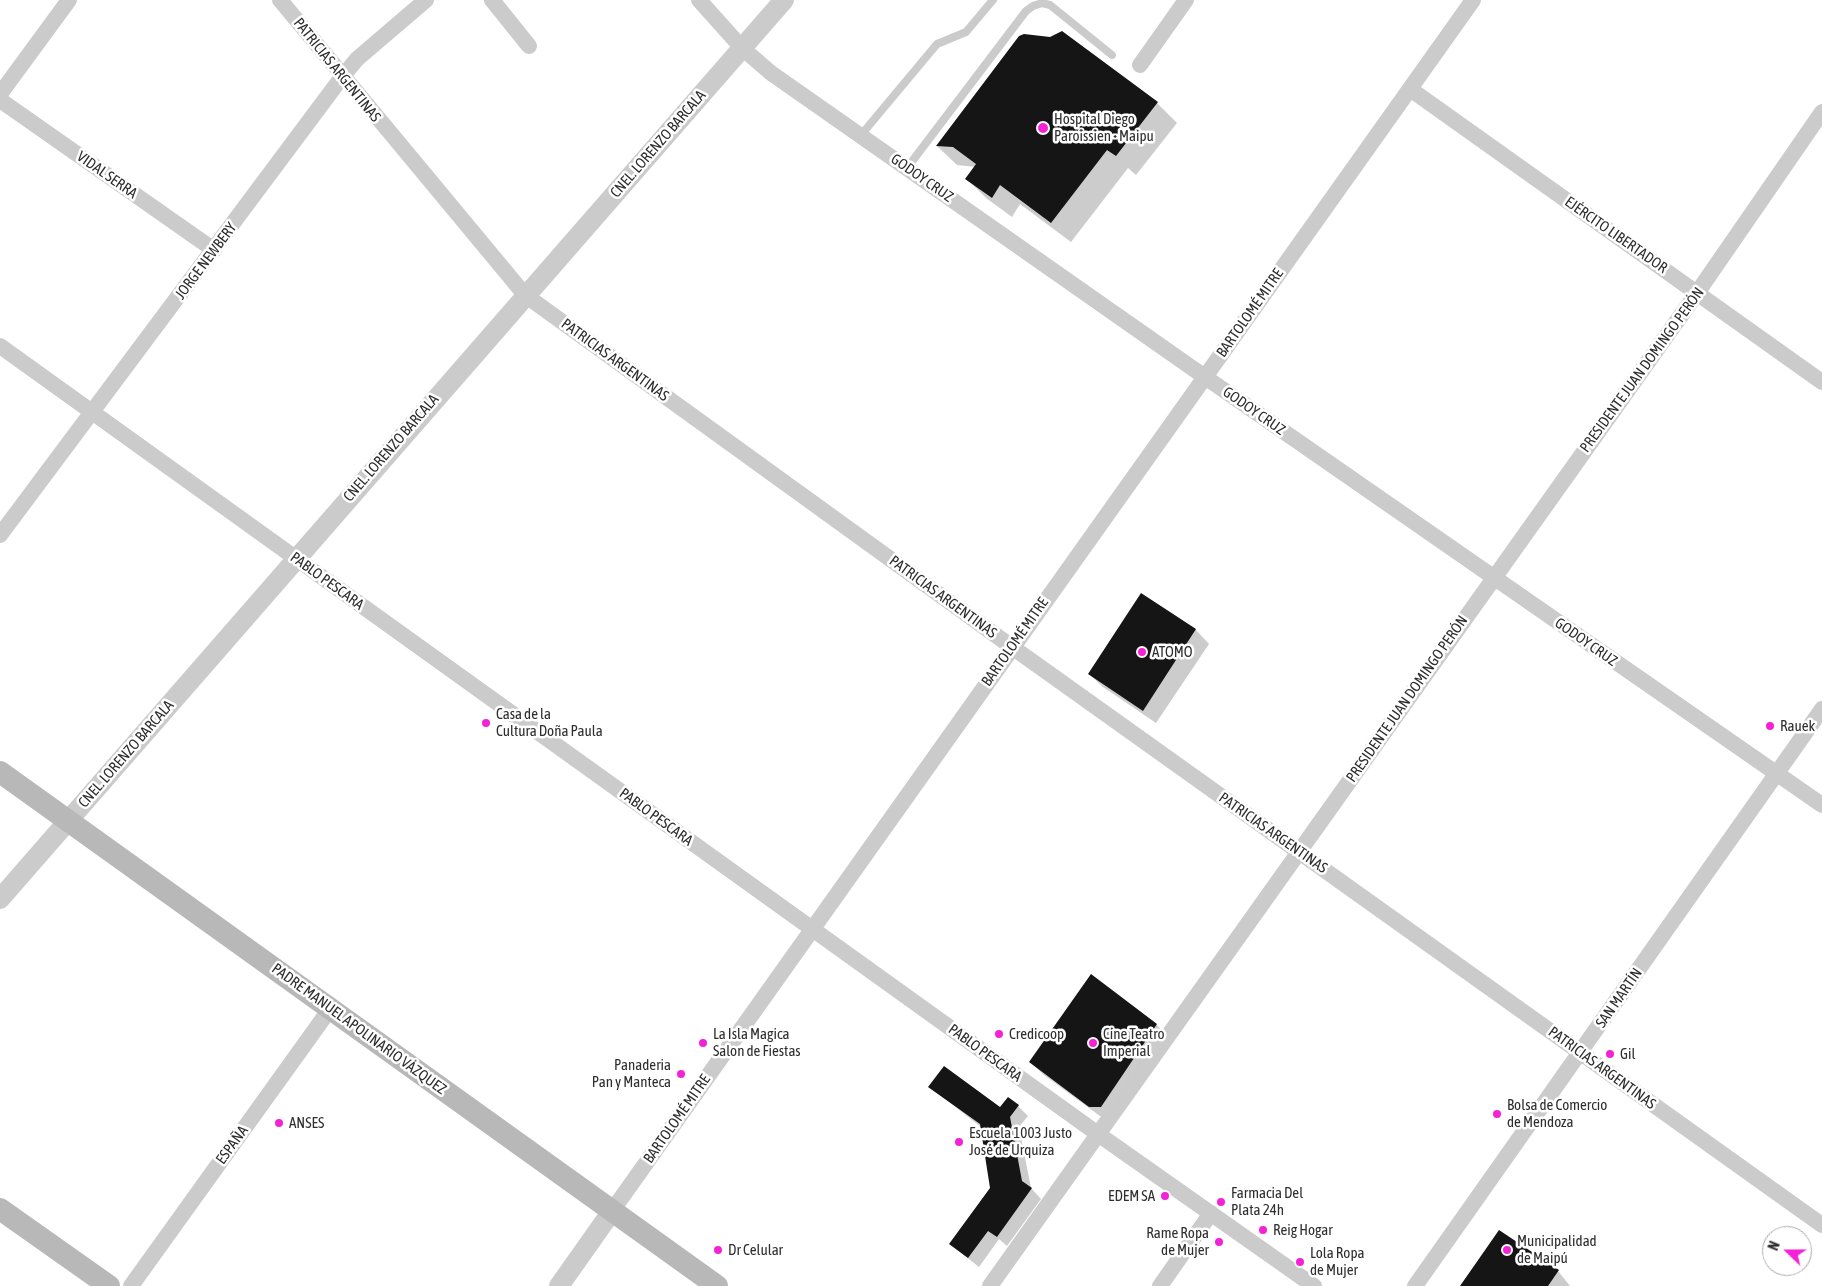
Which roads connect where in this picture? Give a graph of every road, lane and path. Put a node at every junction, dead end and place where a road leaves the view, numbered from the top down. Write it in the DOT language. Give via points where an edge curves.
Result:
graph roads {
  1 [pos="69,0"];
  2 [pos="280,0"];
  3 [pos="426,0"];
  4 [pos="492,0"];
  5 [pos="699,0"];
  6 [pos="784,0"];
  7 [pos="993,0"];
  8 [pos="1186,0"];
  9 [pos="1473,0"];
  10 [pos="529,46"];
  11 [pos="742,48"];
  12 [pos="1112,55"];
  13 [pos="1140,66"];
  14 [pos="342,77"];
  15 [pos="1410,88"];
  16 [pos="0,94"];
  17 [pos="0,100"];
  18 [pos="1822,112"];
  19 [pos="861,135"];
  20 [pos="907,168"];
  21 [pos="214,250"];
  22 [pos="1697,292"];
  23 [pos="525,295"];
  24 [pos="0,346"];
  25 [pos="1205,377"];
  26 [pos="1822,382"];
  27 [pos="93,412"];
  28 [pos="0,535"];
  29 [pos="295,558"];
  30 [pos="1493,577"];
  31 [pos="1012,647"];
  32 [pos="1822,709"];
  33 [pos="0,772"];
  34 [pos="1776,774"];
  35 [pos="1822,805"];
  36 [pos="69,821"];
  37 [pos="1299,851"];
  38 [pos="0,899"];
  39 [pos="811,929"];
  40 [pos="330,1008"];
  41 [pos="1580,1053"];
  42 [pos="1098,1134"];
  43 [pos="0,1209"];
  44 [pos="612,1211"];
  45 [pos="1211,1213"];
  46 [pos="1822,1225"];
  47 [pos="133,1284"];
  48 [pos="109,1286"];
  49 [pos="559,1286"];
  50 [pos="717,1286"];
  51 [pos="990,1286"];
  52 [pos="1160,1286"];
  53 [pos="1314,1286"];
  54 [pos="1415,1286"];
  1 -- 16 [label="street"];
  2 -- 14 [label="street, PATRICIAS ARGENTINAS"];
  3 -- 14 [label="street, JORGE NEWBERY" via="357,59"];
  4 -- 10 [label="street"];
  5 -- 11 [label="street, GODOY CRUZ"];
  6 -- 11 [label="street, CNEL. LORENZO BARCALA"];
  7 -- 19 [label="lane" via="966,32 937,44"];
  8 -- 13 [label="street"];
  9 -- 15 [label="street, BARTOLOMÉ MITRE"];
  11 -- 19 [label="street, GODOY CRUZ" via="771,73"];
  11 -- 23 [label="street, CNEL. LORENZO BARCALA"];
  12 -- 20 [label="lane" via="1050,5 1033,6"];
  14 -- 21 [label="street, JORGE NEWBERY"];
  14 -- 23 [label="street, PATRICIAS ARGENTINAS"];
  15 -- 22 [label="street, EJÉRCITO LIBERTADOR"];
  15 -- 25 [label="street, BARTOLOMÉ MITRE"];
  17 -- 21 [label="street, VIDAL SERRA"];
  18 -- 22 [label="street, PRESIDENTE JUAN DOMINGO PERÓN"];
  19 -- 20 [label="street, GODOY CRUZ"];
  20 -- 25 [label="street, GODOY CRUZ"];
  21 -- 27 [label="street, JORGE NEWBERY"];
  22 -- 26 [label="street, EJÉRCITO LIBERTADOR"];
  22 -- 30 [label="street, PRESIDENTE JUAN DOMINGO PERÓN"];
  23 -- 29 [label="street, CNEL. LORENZO BARCALA"];
  23 -- 31 [label="street, PATRICIAS ARGENTINAS"];
  24 -- 27 [label="street, PABLO PESCARA"];
  25 -- 30 [label="street, GODOY CRUZ"];
  25 -- 31 [label="street, BARTOLOMÉ MITRE"];
  27 -- 28 [label="street, JORGE NEWBERY"];
  27 -- 29 [label="street, PABLO PESCARA"];
  29 -- 36 [label="street, CNEL. LORENZO BARCALA"];
  29 -- 39 [label="street, PABLO PESCARA"];
  30 -- 34 [label="street, GODOY CRUZ"];
  30 -- 37 [label="street, PRESIDENTE JUAN DOMINGO PERÓN"];
  31 -- 37 [label="street, PATRICIAS ARGENTINAS"];
  31 -- 39 [label="street, BARTOLOMÉ MITRE"];
  32 -- 34 [label="street, SAN MARTÍN"];
  33 -- 36 [label="main road, PADRE MANUEL APOLINARIO VÁZQUEZ"];
  34 -- 35 [label="street, GODOY CRUZ"];
  34 -- 41 [label="street, SAN MARTÍN"];
  36 -- 38 [label="street, CNEL. LORENZO BARCALA"];
  36 -- 40 [label="main road, PADRE MANUEL APOLINARIO VÁZQUEZ"];
  37 -- 41 [label="street, PATRICIAS ARGENTINAS"];
  37 -- 42 [label="street, PRESIDENTE JUAN DOMINGO PERÓN"];
  39 -- 42 [label="street, PABLO PESCARA"];
  39 -- 44 [label="street, BARTOLOMÉ MITRE"];
  40 -- 44 [label="main road, PADRE MANUEL APOLINARIO VÁZQUEZ"];
  40 -- 47 [label="street, ESPAÑA"];
  41 -- 46 [label="street, PATRICIAS ARGENTINAS"];
  41 -- 54 [label="street, SAN MARTÍN"];
  42 -- 45 [label="street, PABLO PESCARA"];
  42 -- 51 [label="street, PRESIDENTE JUAN DOMINGO PERÓN"];
  43 -- 48 [label="main road"];
  44 -- 49 [label="street, BARTOLOMÉ MITRE"];
  44 -- 50 [label="main road, PADRE MANUEL APOLINARIO VÁZQUEZ"];
  45 -- 52 [label="street"];
  45 -- 53 [label="street, PABLO PESCARA"];
}
